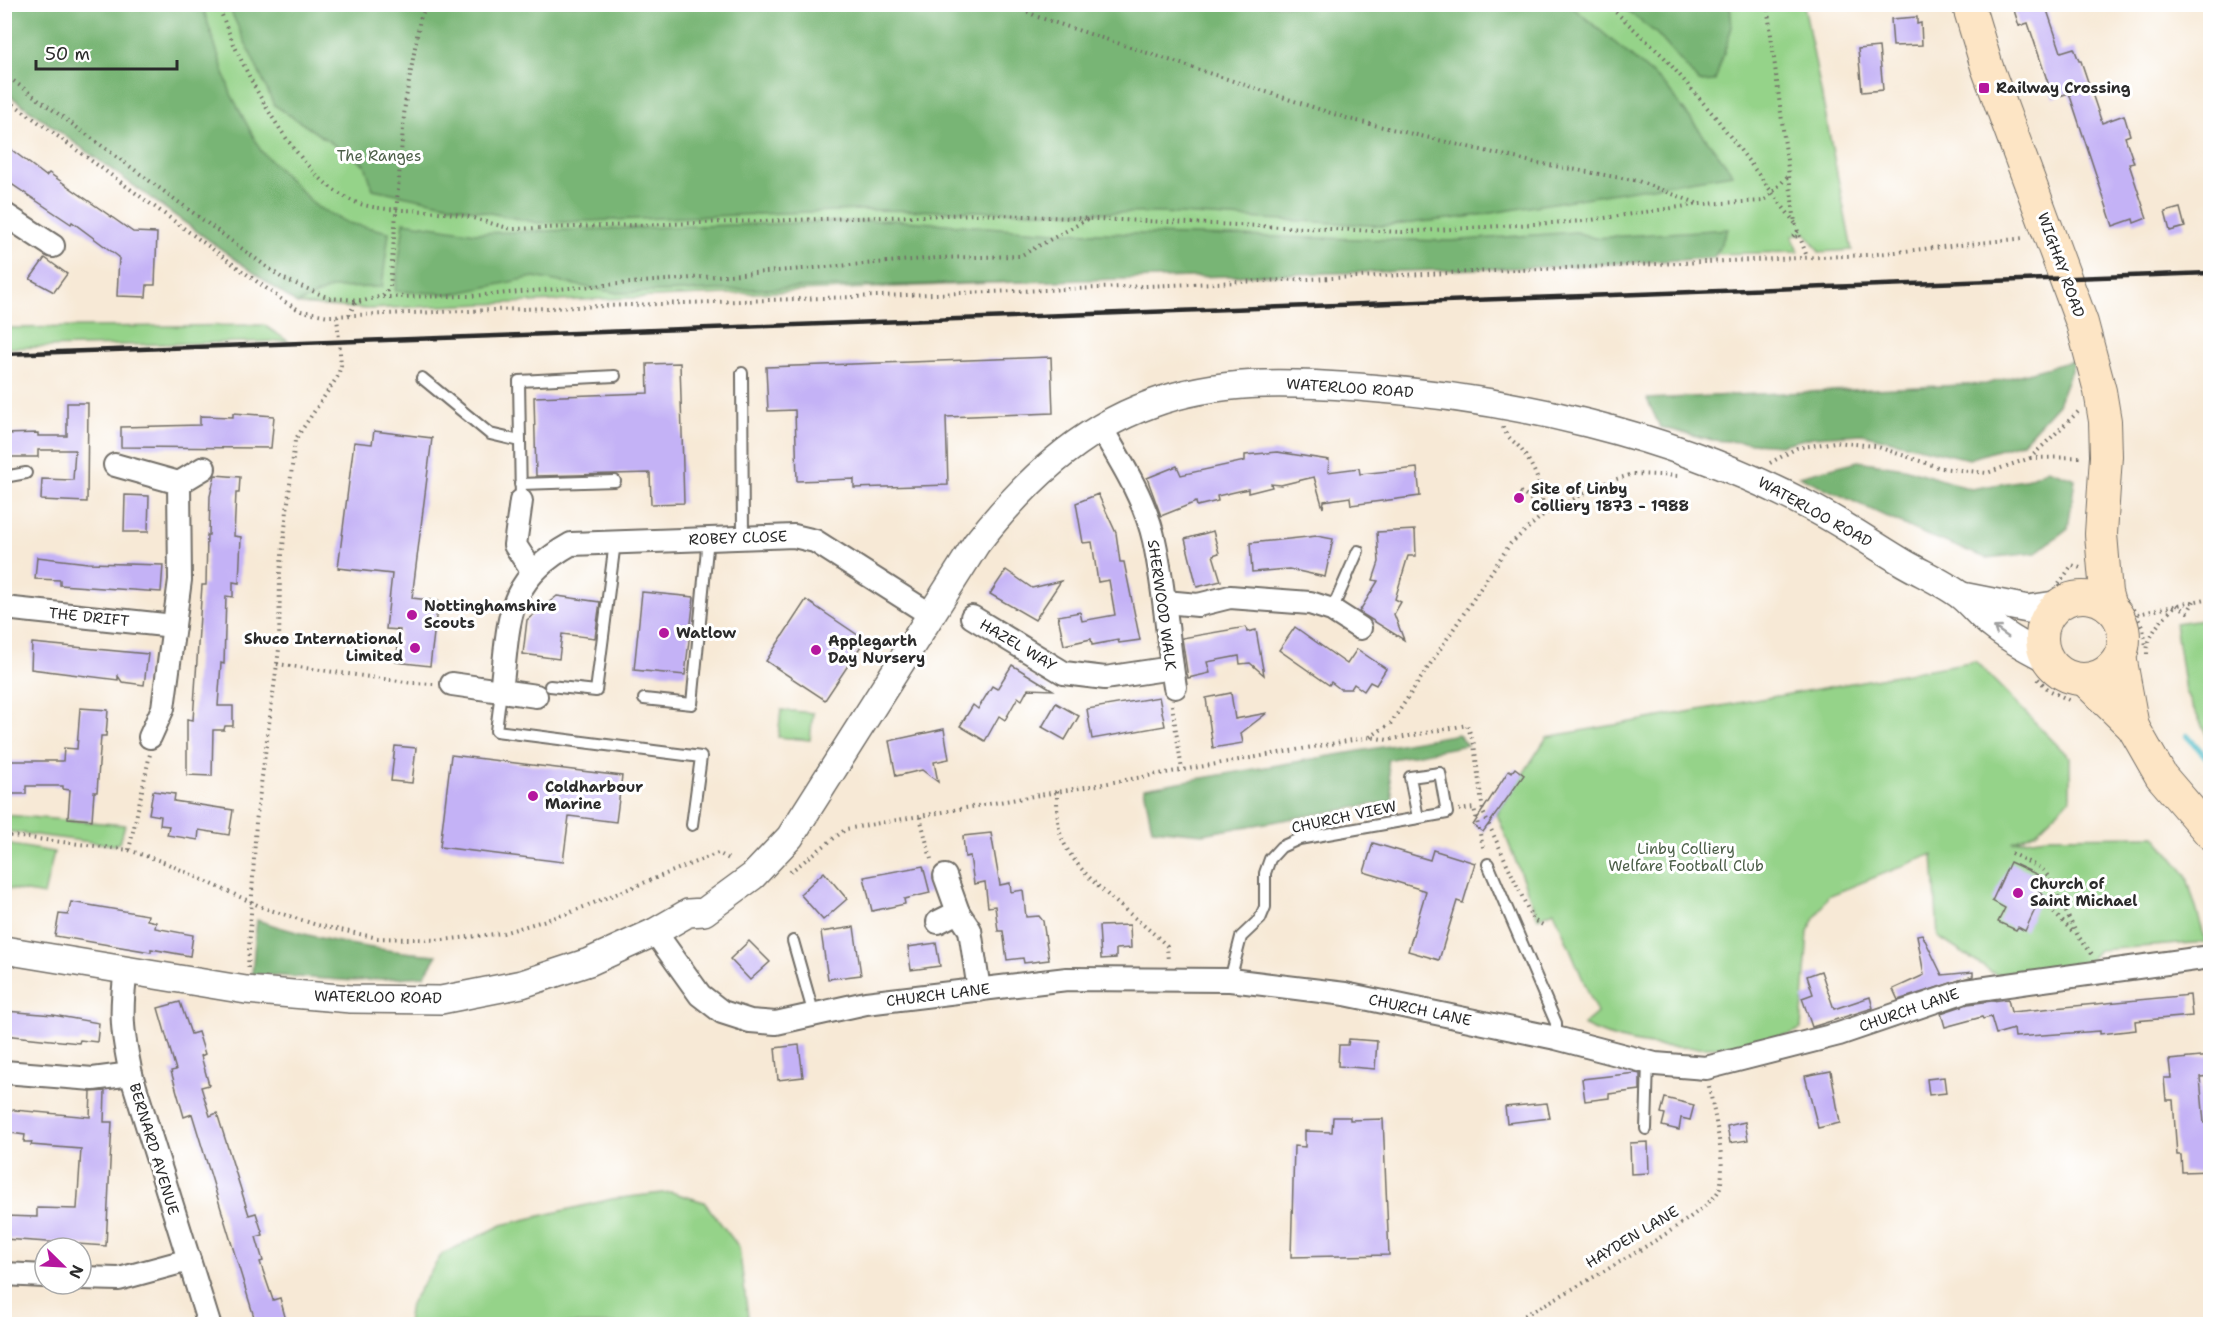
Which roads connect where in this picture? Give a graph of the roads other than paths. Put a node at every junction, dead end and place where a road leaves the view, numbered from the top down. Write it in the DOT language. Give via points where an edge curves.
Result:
graph roads {
  1 [pos="1968,4"];
  2 [pos="4,214"];
  3 [pos="53,246"];
  4 [pos="742,373"];
  5 [pos="615,376"];
  6 [pos="422,378"];
  7 [pos="1101,428"];
  8 [pos="520,441"];
  9 [pos="115,465"];
  10 [pos="204,468"];
  11 [pos="26,473"];
  12 [pos="4,477"];
  13 [pos="615,481"];
  14 [pos="179,483"];
  15 [pos="520,492"];
  16 [pos="2101,534"];
  17 [pos="743,537"];
  18 [pos="708,538"];
  19 [pos="615,542"];
  20 [pos="1358,551"];
  21 [pos="532,571"];
  22 [pos="1962,596"];
  23 [pos="1165,602"];
  24 [pos="2065,602"];
  25 [pos="4,608"];
  26 [pos="1332,609"];
  27 [pos="2124,611"];
  28 [pos="931,615"];
  29 [pos="972,617"];
  30 [pos="174,626"];
  31 [pos="1360,628"];
  32 [pos="2133,657"];
  33 [pos="2040,666"];
  34 [pos="1173,677"];
  35 [pos="452,684"];
  36 [pos="2081,690"];
  37 [pos="501,691"];
  38 [pos="543,691"];
  39 [pos="644,699"];
  40 [pos="2133,727"];
  41 [pos="150,737"];
  42 [pos="1418,818"];
  43 [pos="692,825"];
  44 [pos="2211,833"];
  45 [pos="1488,864"];
  46 [pos="945,876"];
  47 [pos="655,932"];
  48 [pos="793,941"];
  49 [pos="4,950"];
  50 [pos="2211,957"];
  51 [pos="126,970"];
  52 [pos="1230,980"];
  53 [pos="979,990"];
  54 [pos="814,1015"];
  55 [pos="1556,1038"];
  56 [pos="1648,1062"];
  57 [pos="4,1072"];
  58 [pos="131,1074"];
  59 [pos="1646,1129"];
  60 [pos="189,1260"];
  61 [pos="4,1274"];
  62 [pos="33,1275"];
  63 [pos="93,1278"];
  64 [pos="208,1324"];
  1 -- 16 [label="main road, WIGHAY ROAD" via="1987,67 2082,323 2100,391 2106,456"];
  2 -- 3 [label="street"];
  4 -- 17 [label="lane"];
  5 -- 8 [label="lane" via="519,381"];
  6 -- 8 [label="lane" via="490,434"];
  7 -- 22 [label="street, WATERLOO ROAD" via="1151,404 1201,391 1289,382 1404,390 1494,405 1661,443 1752,478 1809,506"];
  7 -- 23 [label="street, SHERWOOD WALK" via="1128,473 1154,538"];
  7 -- 28 [label="street, WATERLOO ROAD" via="1039,472 1006,505"];
  8 -- 15 [label="lane"];
  9 -- 14 [label="street"];
  10 -- 14 [label="street"];
  11 -- 12 [label="lane"];
  13 -- 15 [label="lane"];
  14 -- 30 [label="street" via="180,580"];
  15 -- 21 [label="street" via="515,545"];
  16 -- 24 [label="main road, WIGHAY ROAD" via="2086,570"];
  16 -- 27 [label="main road, WIGHAY ROAD" via="2106,593"];
  17 -- 18 [label="street, ROBEY CLOSE"];
  17 -- 28 [label="street, ROBEY CLOSE" via="794,536 815,541"];
  18 -- 19 [label="street, ROBEY CLOSE"];
  18 -- 39 [label="lane" via="692,704"];
  19 -- 21 [label="street, ROBEY CLOSE" via="571,544"];
  19 -- 38 [label="lane" via="596,691"];
  20 -- 26 [label="lane"];
  21 -- 37 [label="street, ROBEY CLOSE" via="513,601"];
  22 -- 24 [label="street, WATERLOO ROAD" via="2028,609"];
  33 -- 22 [label="street, WATERLOO ROAD, one-way"];
  23 -- 26 [label="street" via="1198,605 1230,597 1310,603"];
  23 -- 34 [label="street, SHERWOOD WALK"];
  24 -- 27 [label="main road" via="2086,597"];
  24 -- 33 [label="main road, WIGHAY ROAD" via="2046,620"];
  25 -- 30 [label="street, THE DRIFT"];
  26 -- 31 [label="street"];
  27 -- 32 [label="main road, WIGHAY ROAD" via="2119,617"];
  28 -- 47 [label="street, WATERLOO ROAD" via="790,837 753,876 704,912 688,913"];
  29 -- 34 [label="street, HAZEL WAY" via="1064,673 1105,678"];
  30 -- 41 [label="street" via="163,708"];
  32 -- 36 [label="main road"];
  32 -- 40 [label="main road, WIGHAY ROAD"];
  33 -- 36 [label="main road" via="2068,676"];
  35 -- 37 [label="street"];
  36 -- 40 [label="main road"];
  37 -- 38 [label="street"];
  37 -- 43 [label="lane" via="496,731 701,757"];
  40 -- 44 [label="main road" via="2161,776"];
  42 -- 42 [label="lane, CHURCH VIEW" via="1447,813 1440,773 1410,777"];
  42 -- 52 [label="lane, CHURCH VIEW" via="1299,839 1281,847 1270,859 1265,873 1260,919 1241,937"];
  45 -- 55 [label="lane" via="1556,1023"];
  46 -- 53 [label="street" via="948,917 970,930"];
  47 -- 51 [label="street, WATERLOO ROAD" via="589,962 522,984 441,1000 351,999 246,990"];
  47 -- 54 [label="street, CHURCH LANE" via="689,983 722,1012 750,1021 776,1023"];
  48 -- 54 [label="lane"];
  49 -- 51 [label="street"];
  50 -- 56 [label="street, CHURCH LANE" via="1965,991 1839,1034 1706,1068"];
  51 -- 58 [label="street, BERNARD AVENUE" via="120,1008"];
  52 -- 53 [label="street, CHURCH LANE" via="1067,978"];
  52 -- 55 [label="street, CHURCH LANE" via="1345,994"];
  53 -- 54 [label="street, CHURCH LANE" via="866,1003"];
  55 -- 56 [label="street, CHURCH LANE"];
  56 -- 59 [label="lane"];
  57 -- 58 [label="street" via="93,1079"];
  58 -- 60 [label="street, BERNARD AVENUE"];
  60 -- 63 [label="street" via="119,1279"];
  60 -- 64 [label="street, BERNARD AVENUE"];
  61 -- 62 [label="street"];
}
